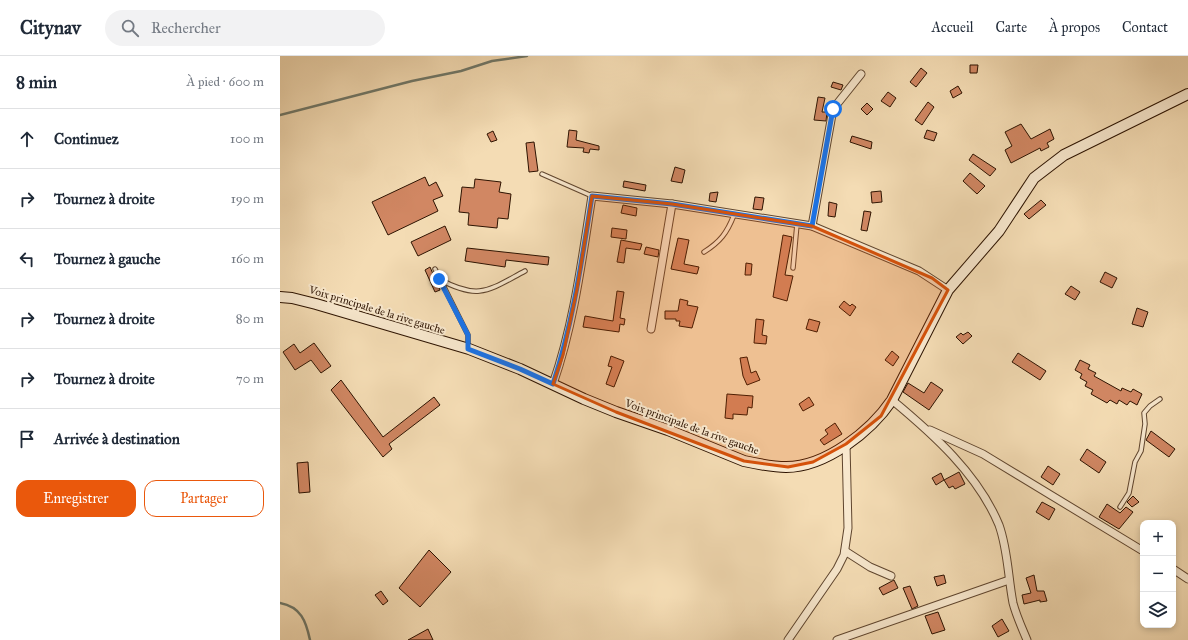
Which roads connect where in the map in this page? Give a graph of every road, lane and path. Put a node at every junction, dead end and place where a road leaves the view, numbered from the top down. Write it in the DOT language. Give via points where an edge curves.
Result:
graph roads {
  1 [pos="861,74"];
  2 [pos="1188,94"];
  3 [pos="542,174"];
  4 [pos="592,196"];
  5 [pos="672,204"];
  6 [pos="734,215"];
  7 [pos="797,224"];
  8 [pos="812,226"];
  9 [pos="704,252"];
  10 [pos="793,268"];
  11 [pos="435,269"];
  12 [pos="525,271"];
  13 [pos="439,279"];
  14 [pos="948,290"];
  15 [pos="280,297"];
  16 [pos="651,329"];
  17 [pos="468,349"];
  18 [pos="553,384"];
  19 [pos="1160,399"];
  20 [pos="892,400"];
  21 [pos="926,428"];
  22 [pos="846,444"];
  23 [pos="1120,507"];
  24 [pos="1140,549"];
  25 [pos="845,551"];
  26 [pos="1176,571"];
  27 [pos="891,576"];
  28 [pos="1188,579"];
  29 [pos="1009,580"];
  30 [pos="794,631"];
  31 [pos="788,640"];
  32 [pos="797,640"];
  33 [pos="837,640"];
  34 [pos="1027,640"];
  1 -- 8 [label="street" via="833,109"];
  2 -- 14 [label="street, Voix principale de la rive gauche" via="1064,155 1048,166 1034,178 999,231"];
  3 -- 4 [label="lane"];
  4 -- 5 [label="street"];
  4 -- 18 [label="street" via="563,355"];
  5 -- 6 [label="street"];
  5 -- 16 [label="street"];
  6 -- 7 [label="street"];
  6 -- 9 [label="lane" via="718,244"];
  7 -- 8 [label="street"];
  7 -- 10 [label="lane"];
  8 -- 14 [label="street" via="919,271"];
  11 -- 13 [label="lane"];
  12 -- 13 [label="lane" via="488,291 471,291"];
  13 -- 17 [label="lane" via="468,335"];
  14 -- 20 [label="street, Voix principale de la rive gauche"];
  15 -- 17 [label="street, Voix principale de la rive gauche" via="316,304"];
  17 -- 18 [label="street, Voix principale de la rive gauche"];
  18 -- 22 [label="street, Voix principale de la rive gauche" via="616,412 757,464 788,467 813,462"];
  19 -- 23 [label="lane" via="1144,413 1141,451 1135,462 1129,493"];
  20 -- 21 [label="street"];
  20 -- 22 [label="street, Voix principale de la rive gauche" via="881,416"];
  21 -- 24 [label="street" via="984,454"];
  21 -- 29 [label="street" via="971,478 986,500 999,526 1005,546"];
  22 -- 25 [label="street" via="848,528"];
  25 -- 27 [label="street" via="870,567"];
  25 -- 30 [label="street" via="837,569"];
  26 -- 28 [label="street"];
  29 -- 33 [label="street"];
  29 -- 34 [label="street" via="1014,605"];
  30 -- 31 [label="street"];
  30 -- 32 [label="street"];
}
